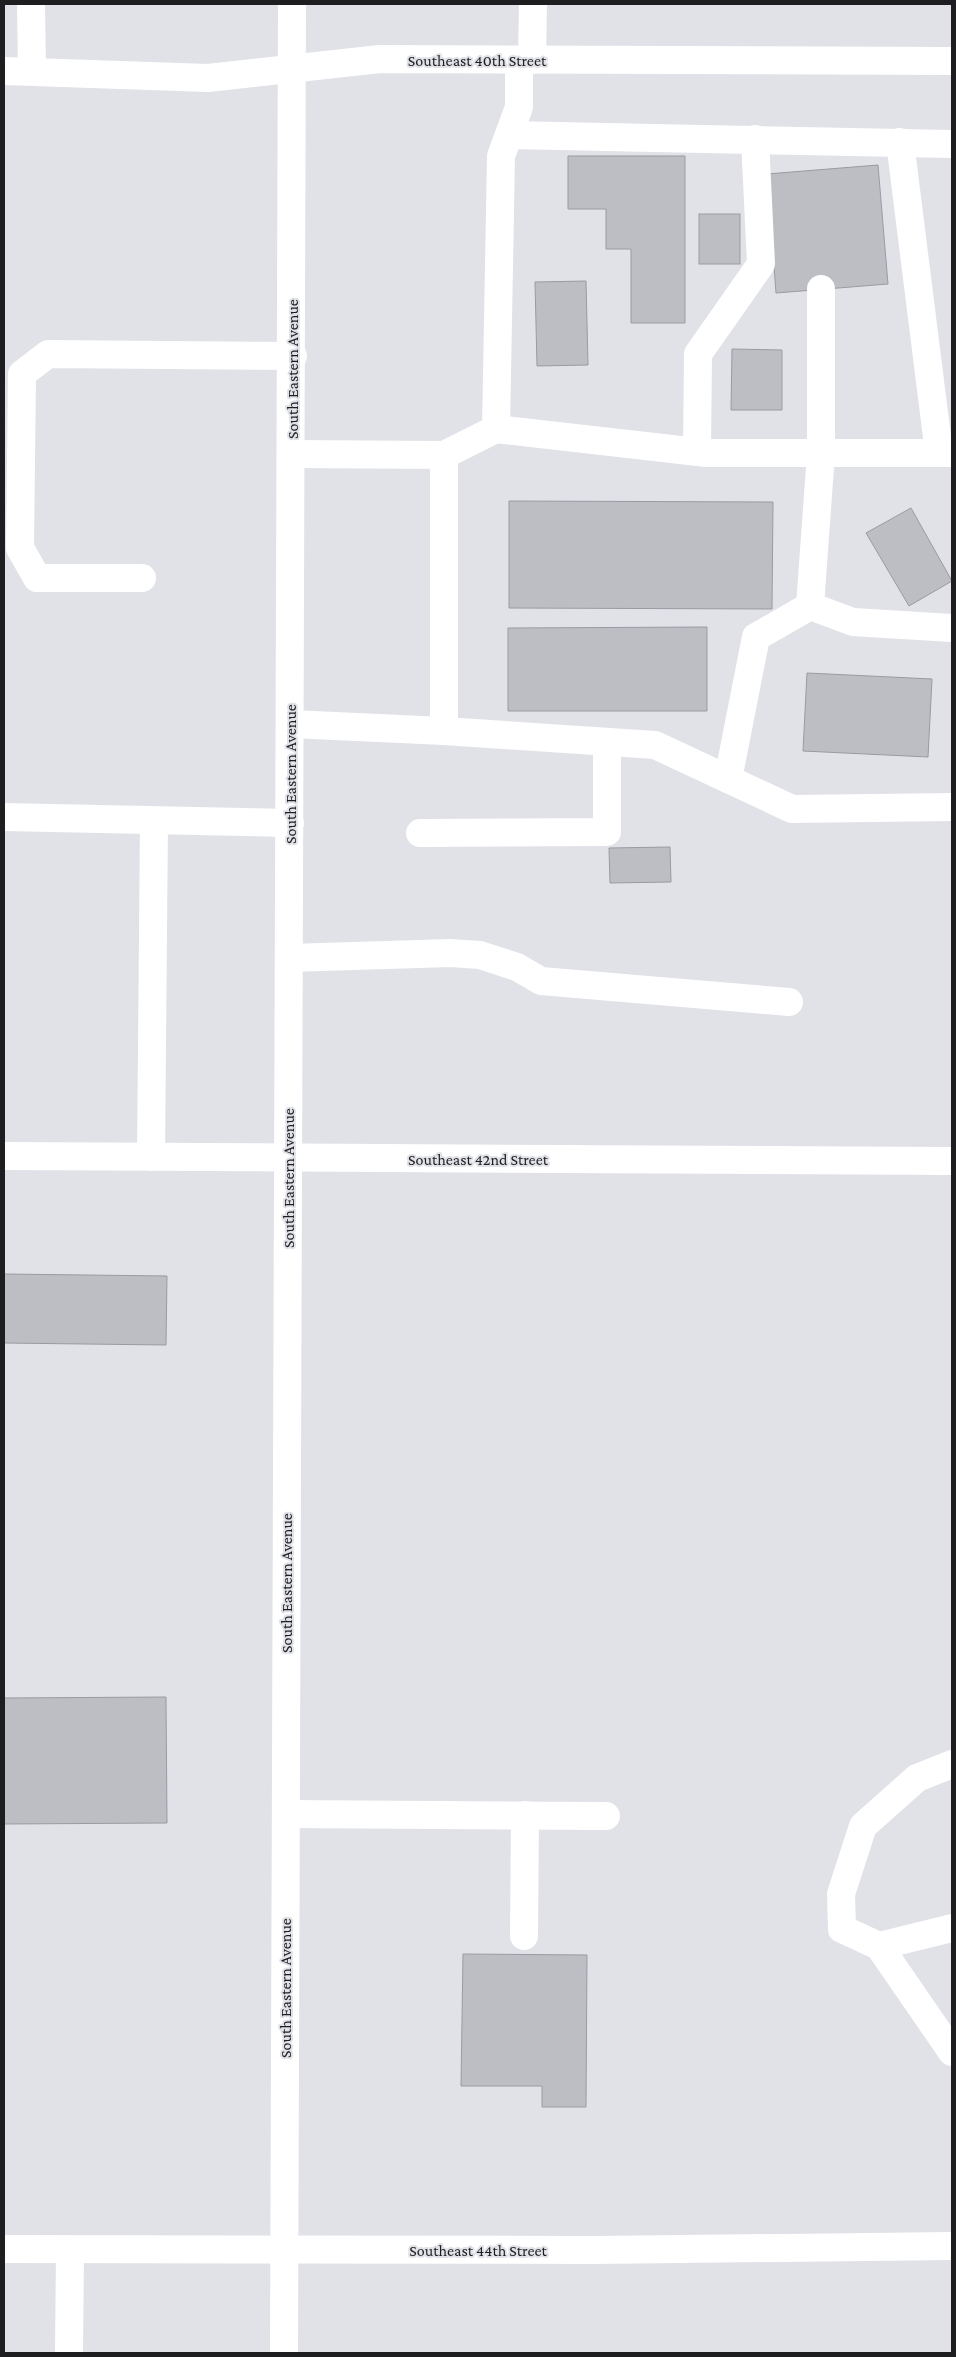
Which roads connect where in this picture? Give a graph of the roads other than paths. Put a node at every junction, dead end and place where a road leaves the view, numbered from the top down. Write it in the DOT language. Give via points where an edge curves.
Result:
graph roads {
  1 [pos="31,4"];
  2 [pos="292,4"];
  3 [pos="534,4"];
  4 [pos="525,60"];
  5 [pos="952,61"];
  6 [pos="292,68"];
  7 [pos="32,70"];
  8 [pos="4,71"];
  9 [pos="509,135"];
  10 [pos="755,140"];
  11 [pos="900,142"];
  12 [pos="952,144"];
  13 [pos="821,289"];
  14 [pos="293,356"];
  15 [pos="496,430"];
  16 [pos="697,452"];
  17 [pos="292,454"];
  18 [pos="822,454"];
  19 [pos="946,454"];
  20 [pos="444,455"];
  21 [pos="142,578"];
  22 [pos="810,606"];
  23 [pos="952,628"];
  24 [pos="291,724"];
  25 [pos="444,731"];
  26 [pos="607,742"];
  27 [pos="728,779"];
  28 [pos="952,807"];
  29 [pos="4,817"];
  30 [pos="154,821"];
  31 [pos="290,823"];
  32 [pos="420,833"];
  33 [pos="289,958"];
  34 [pos="788,1002"];
  35 [pos="4,1156"];
  36 [pos="150,1157"];
  37 [pos="288,1158"];
  38 [pos="952,1162"];
  39 [pos="952,1764"];
  40 [pos="286,1814"];
  41 [pos="525,1815"];
  42 [pos="606,1816"];
  43 [pos="952,1928"];
  44 [pos="524,1936"];
  45 [pos="879,1946"];
  46 [pos="952,2052"];
  47 [pos="952,2246"];
  48 [pos="4,2249"];
  49 [pos="70,2250"];
  50 [pos="284,2250"];
  51 [pos="69,2353"];
  52 [pos="284,2353"];
  1 -- 7 [label="main road"];
  2 -- 6 [label="main road, South Eastern Avenue"];
  3 -- 4 [label="main road"];
  4 -- 5 [label="main road, Southeast 40th Street"];
  4 -- 6 [label="main road, Southeast 40th Street" via="380,59"];
  4 -- 9 [label="main road" via="519,107"];
  6 -- 7 [label="main road, Southeast 40th Street" via="208,78"];
  6 -- 14 [label="main road, South Eastern Avenue"];
  7 -- 8 [label="main road, Southeast 40th Street"];
  9 -- 10 [label="main road"];
  9 -- 15 [label="main road" via="502,156"];
  10 -- 11 [label="main road"];
  10 -- 16 [label="main road" via="760,264 698,354"];
  11 -- 12 [label="main road"];
  11 -- 19 [label="main road"];
  13 -- 18 [label="main road"];
  14 -- 17 [label="main road, South Eastern Avenue"];
  14 -- 21 [label="main road" via="48,354 22,374 20,548 38,578"];
  15 -- 16 [label="main road"];
  15 -- 20 [label="main road"];
  16 -- 18 [label="main road"];
  17 -- 20 [label="main road"];
  17 -- 24 [label="main road, South Eastern Avenue"];
  18 -- 19 [label="main road"];
  18 -- 22 [label="main road"];
  20 -- 25 [label="main road"];
  22 -- 23 [label="main road" via="853,622"];
  22 -- 27 [label="main road" via="756,637"];
  24 -- 25 [label="main road"];
  24 -- 31 [label="main road, South Eastern Avenue"];
  25 -- 26 [label="main road"];
  26 -- 27 [label="main road" via="655,745"];
  26 -- 32 [label="main road" via="607,832"];
  27 -- 28 [label="main road" via="792,809"];
  29 -- 30 [label="main road"];
  30 -- 31 [label="main road"];
  30 -- 36 [label="main road"];
  31 -- 33 [label="main road, South Eastern Avenue"];
  33 -- 34 [label="main road" via="450,953 480,956 517,967 541,981"];
  33 -- 37 [label="main road, South Eastern Avenue"];
  35 -- 36 [label="main road, Southeast 42nd Street"];
  36 -- 37 [label="main road, Southeast 42nd Street"];
  37 -- 38 [label="main road, Southeast 42nd Street"];
  37 -- 40 [label="main road, South Eastern Avenue"];
  39 -- 45 [label="main road" via="917,1778 863,1826 841,1894 842,1929"];
  40 -- 41 [label="main road"];
  40 -- 50 [label="main road, South Eastern Avenue"];
  41 -- 42 [label="main road"];
  41 -- 44 [label="main road"];
  43 -- 45 [label="main road"];
  45 -- 46 [label="main road"];
  47 -- 50 [label="main road, Southeast 44th Street"];
  48 -- 49 [label="main road, Southeast 44th Street"];
  49 -- 50 [label="main road, Southeast 44th Street"];
  49 -- 51 [label="main road"];
  50 -- 52 [label="main road, South Eastern Avenue"];
}
